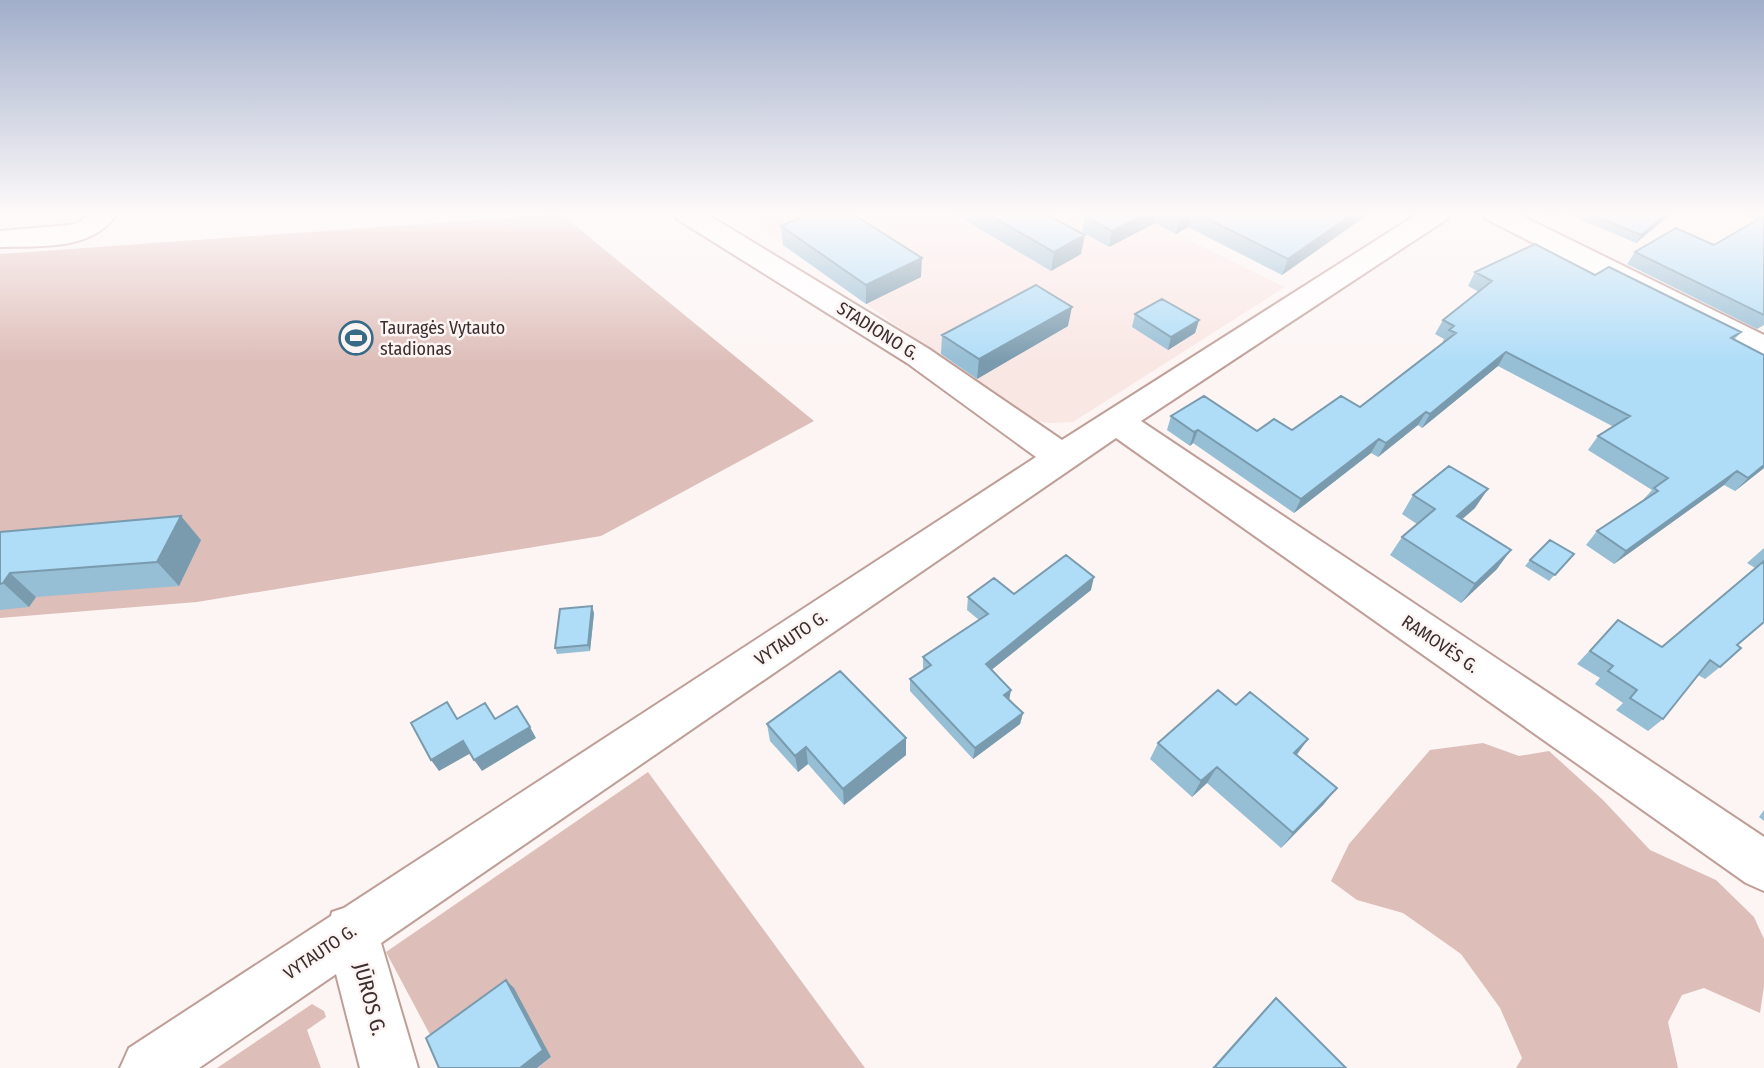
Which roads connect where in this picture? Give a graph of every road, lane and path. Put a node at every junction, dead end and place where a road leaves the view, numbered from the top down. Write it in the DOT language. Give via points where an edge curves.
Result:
graph roads {
  1 [pos="769,263"];
  2 [pos="1360,263"];
  3 [pos="1596,263"];
  4 [pos="1764,348"];
  5 [pos="1117,422"];
  6 [pos="1062,458"];
  7 [pos="1764,866"];
  8 [pos="351,931"];
  9 [pos="149,1068"];
  10 [pos="388,1068"];
  1 -- 6 [label="street, STADIONO G." via="918,356"];
  2 -- 5 [label="street, VYTAUTO G."];
  3 -- 4 [label="street"];
  5 -- 6 [label="street, VYTAUTO G."];
  5 -- 7 [label="street, RAMOVĖS G."];
  6 -- 8 [label="street, VYTAUTO G."];
  8 -- 9 [label="street, VYTAUTO G."];
  8 -- 10 [label="street, JŪROS G."];
}
